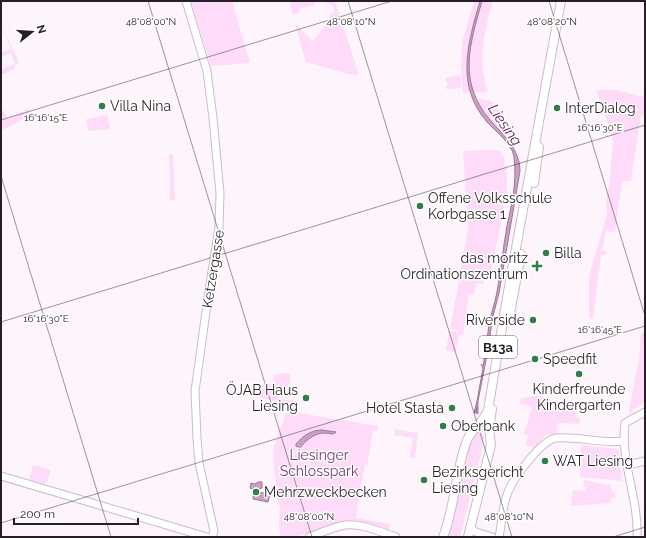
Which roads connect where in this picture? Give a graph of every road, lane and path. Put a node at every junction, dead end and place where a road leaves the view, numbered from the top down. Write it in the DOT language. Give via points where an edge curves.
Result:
graph roads {
  1 [pos="186,1"];
  2 [pos="561,1"];
  3 [pos="531,183"];
  4 [pos="645,412"];
  5 [pos="474,429"];
  6 [pos="624,441"];
  7 [pos="490,453"];
  8 [pos="645,461"];
  9 [pos="627,465"];
  10 [pos="1,476"];
  11 [pos="470,528"];
  12 [pos="490,536"];
  13 [pos="207,537"];
  14 [pos="212,537"];
  15 [pos="309,537"];
  16 [pos="396,537"];
  17 [pos="443,537"];
  18 [pos="468,537"];
  19 [pos="475,537"];
  20 [pos="499,537"];
  21 [pos="637,537"];
  1 -- 14 [label="main road, Ketzergasse" via="207,71 220,193 220,228 195,391 196,438 214,531"];
  2 -- 3 [label="main road, B13a"];
  3 -- 5 [label="main road, B13a" via="508,292 488,410"];
  3 -- 7 [label="main road, B13a" via="491,414"];
  4 -- 6 [label="main road" via="625,423"];
  5 -- 7 [label="main road" via="486,432"];
  5 -- 17 [label="main road, B13a" via="468,436 461,459 452,507"];
  6 -- 9 [label="main road"];
  6 -- 20 [label="main road" via="562,438 548,440 509,488 504,502"];
  7 -- 11 [label="main road, B13a"];
  8 -- 9 [label="main road"];
  9 -- 21 [label="main road"];
  10 -- 13 [label="main road"];
  11 -- 12 [label="main road" via="474,532"];
  11 -- 18 [label="main road, B13a"];
  12 -- 19 [label="main road"];
  15 -- 16 [label="main road" via="350,525"];
}
